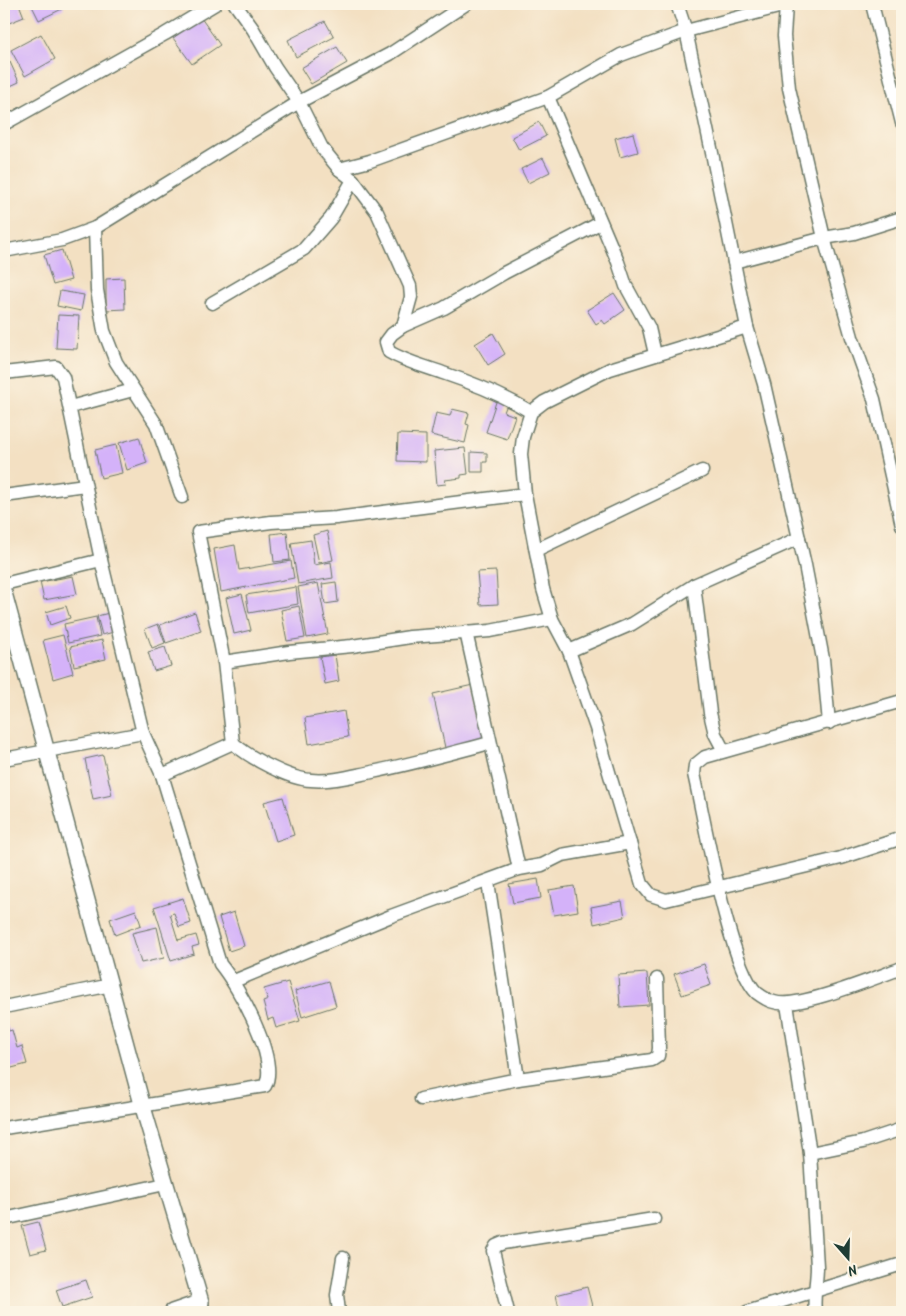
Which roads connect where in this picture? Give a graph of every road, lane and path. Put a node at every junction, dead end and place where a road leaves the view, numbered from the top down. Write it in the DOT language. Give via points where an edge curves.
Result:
graph roads {
  1 [pos="215,4"];
  2 [pos="235,4"];
  3 [pos="466,4"];
  4 [pos="677,4"];
  5 [pos="872,4"];
  6 [pos="788,5"];
  7 [pos="686,31"];
  8 [pos="548,97"];
  9 [pos="299,102"];
  10 [pos="902,123"];
  11 [pos="4,124"];
  12 [pos="339,169"];
  13 [pos="353,180"];
  14 [pos="902,218"];
  15 [pos="600,223"];
  16 [pos="95,228"];
  17 [pos="824,238"];
  18 [pos="4,250"];
  19 [pos="734,262"];
  20 [pos="212,303"];
  21 [pos="404,326"];
  22 [pos="747,327"];
  23 [pos="655,354"];
  24 [pos="4,373"];
  25 [pos="133,390"];
  26 [pos="70,407"];
  27 [pos="531,412"];
  28 [pos="702,471"];
  29 [pos="85,485"];
  30 [pos="526,494"];
  31 [pos="4,496"];
  32 [pos="182,496"];
  33 [pos="902,524"];
  34 [pos="799,538"];
  35 [pos="536,550"];
  36 [pos="101,560"];
  37 [pos="4,584"];
  38 [pos="694,584"];
  39 [pos="4,593"];
  40 [pos="552,619"];
  41 [pos="466,632"];
  42 [pos="569,651"];
  43 [pos="224,662"];
  44 [pos="902,701"];
  45 [pos="829,722"];
  46 [pos="143,733"];
  47 [pos="490,742"];
  48 [pos="233,743"];
  49 [pos="45,751"];
  50 [pos="724,751"];
  51 [pos="4,759"];
  52 [pos="162,775"];
  53 [pos="902,838"];
  54 [pos="630,843"];
  55 [pos="519,869"];
  56 [pos="488,882"];
  57 [pos="720,888"];
  58 [pos="902,968"];
  59 [pos="657,979"];
  60 [pos="234,981"];
  61 [pos="111,985"];
  62 [pos="787,1004"];
  63 [pos="4,1007"];
  64 [pos="518,1079"];
  65 [pos="421,1099"];
  66 [pos="142,1104"];
  67 [pos="4,1128"];
  68 [pos="902,1129"];
  69 [pos="810,1153"];
  70 [pos="165,1184"];
  71 [pos="4,1219"];
  72 [pos="654,1219"];
  73 [pos="343,1258"];
  74 [pos="902,1264"];
  75 [pos="813,1292"];
  76 [pos="203,1307"];
  77 [pos="172,1312"];
  78 [pos="339,1312"];
  79 [pos="508,1312"];
  80 [pos="747,1312"];
  81 [pos="815,1312"];
  1 -- 11 [label="street"];
  2 -- 9 [label="street"];
  3 -- 9 [label="street" via="361,71"];
  4 -- 7 [label="street"];
  5 -- 10 [label="street"];
  6 -- 7 [label="street"];
  6 -- 17 [label="street" via="784,36 789,88"];
  7 -- 8 [label="street" via="621,55"];
  7 -- 19 [label="street"];
  8 -- 12 [label="street" via="370,161"];
  8 -- 15 [label="street"];
  9 -- 12 [label="street" via="322,148"];
  9 -- 16 [label="street"];
  12 -- 13 [label="street"];
  13 -- 20 [label="street" via="331,218 304,249"];
  13 -- 21 [label="street" via="377,212 410,286 412,297"];
  14 -- 17 [label="street" via="854,233"];
  15 -- 21 [label="street" via="444,308"];
  15 -- 23 [label="street" via="626,286 649,328"];
  16 -- 18 [label="street" via="62,240"];
  16 -- 25 [label="street" via="97,290 104,331 116,362"];
  17 -- 19 [label="street"];
  17 -- 33 [label="street" via="852,337 874,399"];
  19 -- 22 [label="street"];
  21 -- 27 [label="street" via="386,342 389,352 479,386"];
  22 -- 23 [label="street"];
  22 -- 34 [label="street" via="764,384"];
  23 -- 27 [label="street" via="610,369 544,402"];
  24 -- 26 [label="street" via="56,367 63,377"];
  25 -- 26 [label="street"];
  25 -- 32 [label="street" via="156,424"];
  26 -- 29 [label="street"];
  27 -- 30 [label="street" via="521,454"];
  28 -- 35 [label="street"];
  29 -- 31 [label="street"];
  29 -- 36 [label="street"];
  30 -- 35 [label="street"];
  30 -- 43 [label="street" via="198,532"];
  34 -- 38 [label="street"];
  34 -- 45 [label="street" via="822,659"];
  35 -- 40 [label="street"];
  36 -- 37 [label="street"];
  36 -- 46 [label="street"];
  38 -- 42 [label="street" via="632,624"];
  38 -- 50 [label="street" via="710,712 715,734"];
  39 -- 49 [label="street"];
  40 -- 41 [label="street"];
  40 -- 42 [label="street"];
  41 -- 43 [label="street"];
  41 -- 47 [label="street"];
  42 -- 54 [label="street"];
  43 -- 48 [label="street"];
  44 -- 45 [label="street"];
  45 -- 50 [label="street"];
  46 -- 49 [label="street"];
  46 -- 52 [label="street"];
  47 -- 48 [label="street" via="420,762 310,780 264,764"];
  47 -- 55 [label="street"];
  48 -- 52 [label="street"];
  49 -- 51 [label="street"];
  49 -- 61 [label="street"];
  50 -- 57 [label="street" via="705,757 695,765 694,774"];
  52 -- 60 [label="street" via="220,964"];
  53 -- 57 [label="street" via="841,858"];
  54 -- 55 [label="street" via="562,855 542,865"];
  54 -- 57 [label="street" via="642,884 651,895 666,900"];
  55 -- 56 [label="street"];
  56 -- 60 [label="street" via="391,916"];
  56 -- 64 [label="street"];
  57 -- 62 [label="street" via="732,940 746,975 757,993 774,1002"];
  58 -- 62 [label="street" via="825,995"];
  59 -- 64 [label="street" via="658,1056 652,1060"];
  60 -- 66 [label="street" via="252,1016 269,1064 270,1078 265,1086"];
  61 -- 63 [label="street"];
  61 -- 66 [label="street"];
  62 -- 69 [label="street"];
  64 -- 65 [label="street"];
  66 -- 67 [label="street"];
  66 -- 70 [label="street"];
  68 -- 69 [label="street" via="863,1142"];
  69 -- 75 [label="street" via="817,1272"];
  70 -- 71 [label="street"];
  70 -- 76 [label="street"];
  72 -- 79 [label="street" via="496,1246 493,1251"];
  73 -- 78 [label="street" via="337,1295"];
  74 -- 75 [label="street"];
  75 -- 80 [label="street"];
  75 -- 81 [label="street"];
  76 -- 77 [label="street"];
}
